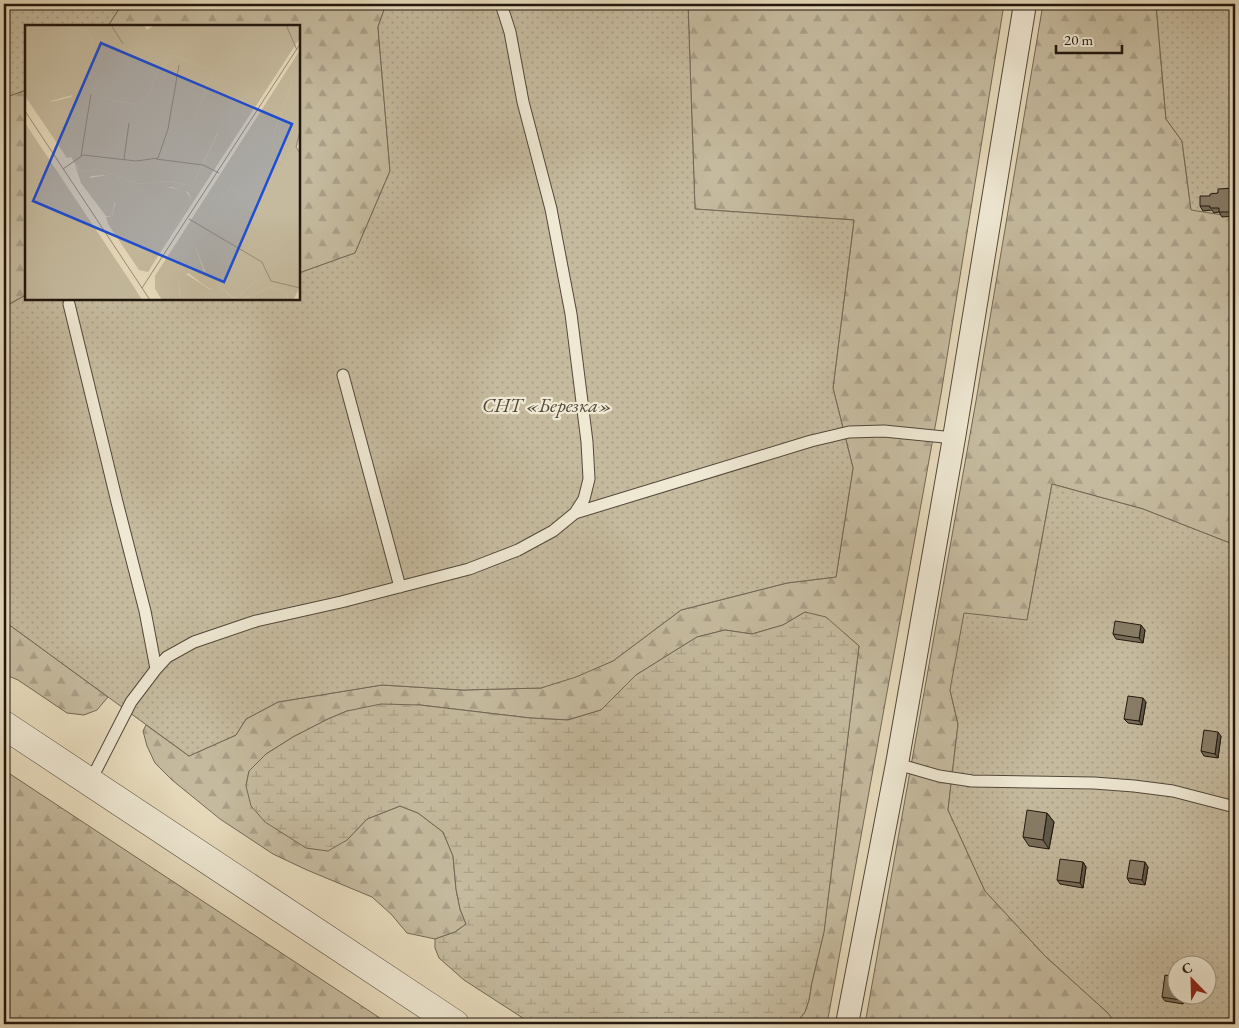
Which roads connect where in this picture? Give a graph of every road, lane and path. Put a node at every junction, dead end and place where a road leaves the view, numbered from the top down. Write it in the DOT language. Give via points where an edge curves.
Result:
graph roads {
  1 [pos="501,4"];
  2 [pos="1025,4"];
  3 [pos="69,304"];
  4 [pos="344,375"];
  5 [pos="954,438"];
  6 [pos="575,513"];
  7 [pos="400,587"];
  8 [pos="156,669"];
  9 [pos="4,724"];
  10 [pos="897,764"];
  11 [pos="90,782"];
  12 [pos="1235,807"];
  13 [pos="456,1024"];
  14 [pos="847,1024"];
  1 -- 6 [label="lane" via="550,209 571,314 589,479 584,499"];
  2 -- 5 [label="street"];
  3 -- 8 [label="lane" via="145,611"];
  4 -- 7 [label="lane"];
  5 -- 6 [label="lane" via="884,431 849,432"];
  5 -- 10 [label="street"];
  6 -- 7 [label="lane" via="553,531 518,550 469,568"];
  7 -- 8 [label="lane" via="256,622 194,642 167,657"];
  8 -- 11 [label="lane" via="131,702"];
  9 -- 11 [label="street"];
  10 -- 12 [label="lane" via="972,781 1134,786 1173,791"];
  10 -- 14 [label="street"];
  11 -- 13 [label="street"];
}
